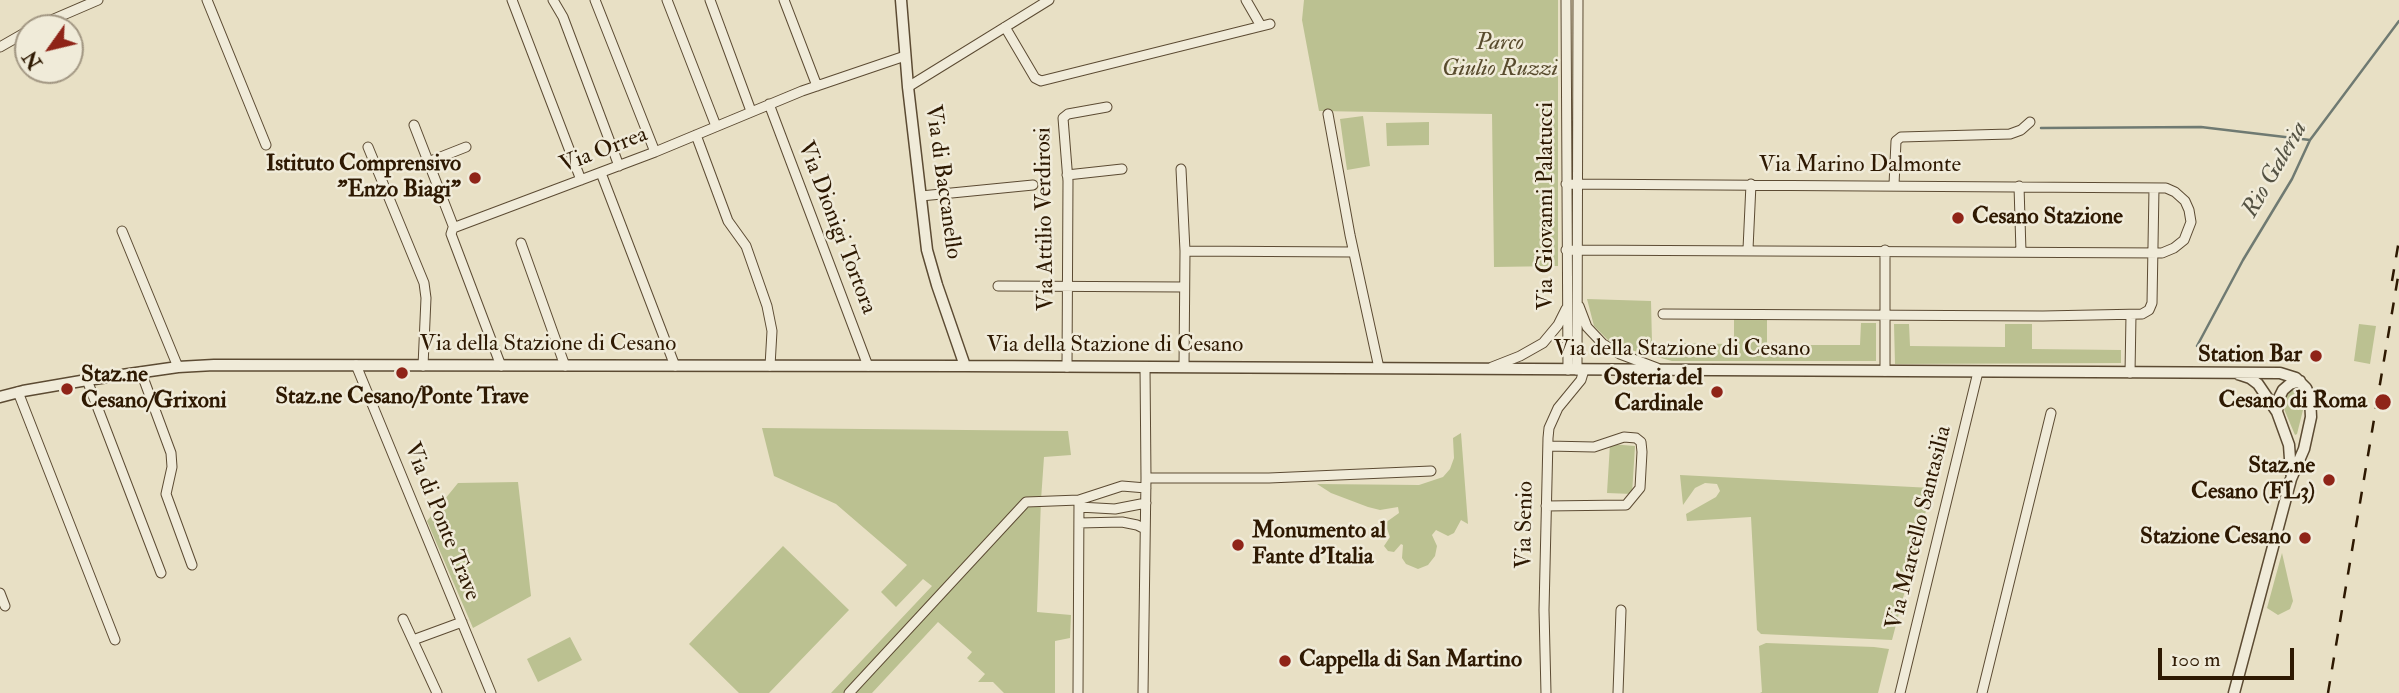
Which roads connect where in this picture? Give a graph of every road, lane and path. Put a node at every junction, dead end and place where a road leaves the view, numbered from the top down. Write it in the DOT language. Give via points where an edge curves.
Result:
graph roads {
  1 [pos="98,0"];
  2 [pos="207,0"];
  3 [pos="512,0"];
  4 [pos="553,0"];
  5 [pos="595,0"];
  6 [pos="667,0"];
  7 [pos="710,0"];
  8 [pos="785,0"];
  9 [pos="901,0"];
  10 [pos="1049,0"];
  11 [pos="1245,0"];
  12 [pos="1566,0"];
  13 [pos="1578,0"];
  14 [pos="66,14"];
  15 [pos="1005,27"];
  16 [pos="905,56"];
  17 [pos="817,86"];
  18 [pos="908,87"];
  19 [pos="769,104"];
  20 [pos="1107,107"];
  21 [pos="751,111"];
  22 [pos="1328,114"];
  23 [pos="2029,122"];
  24 [pos="414,125"];
  25 [pos="716,126"];
  26 [pos="696,135"];
  27 [pos="266,145"];
  28 [pos="368,147"];
  29 [pos="466,147"];
  30 [pos="655,152"];
  31 [pos="428,162"];
  32 [pos="619,166"];
  33 [pos="1122,169"];
  34 [pos="1181,169"];
  35 [pos="601,173"];
  36 [pos="1067,175"];
  37 [pos="581,180"];
  38 [pos="1566,184"];
  39 [pos="1751,184"];
  40 [pos="1033,185"];
  41 [pos="1577,185"];
  42 [pos="1894,185"];
  43 [pos="2020,186"];
  44 [pos="2154,187"];
  45 [pos="921,196"];
  46 [pos="454,228"];
  47 [pos="122,231"];
  48 [pos="521,243"];
  49 [pos="1578,249"];
  50 [pos="1748,249"];
  51 [pos="1566,250"];
  52 [pos="1885,250"];
  53 [pos="1185,251"];
  54 [pos="1353,252"];
  55 [pos="2021,252"];
  56 [pos="2153,253"];
  57 [pos="998,286"];
  58 [pos="1068,286"];
  59 [pos="1184,287"];
  60 [pos="1577,302"];
  61 [pos="1567,307"];
  62 [pos="1663,314"];
  63 [pos="1885,314"];
  64 [pos="2131,315"];
  65 [pos="356,365"];
  66 [pos="423,366"];
  67 [pos="501,366"];
  68 [pos="565,366"];
  69 [pos="675,366"];
  70 [pos="771,366"];
  71 [pos="868,366"];
  72 [pos="965,366"];
  73 [pos="1067,367"];
  74 [pos="1145,367"];
  75 [pos="1184,367"];
  76 [pos="178,368"];
  77 [pos="1379,368"];
  78 [pos="1486,369"];
  79 [pos="1576,370"];
  80 [pos="1667,371"];
  81 [pos="1885,371"];
  82 [pos="141,372"];
  83 [pos="1978,372"];
  84 [pos="2130,373"];
  85 [pos="2233,373"];
  86 [pos="87,380"];
  87 [pos="2300,381"];
  88 [pos="18,392"];
  89 [pos="0,397"];
  90 [pos="2277,412"];
  91 [pos="2051,413"];
  92 [pos="1548,446"];
  93 [pos="1431,471"];
  94 [pos="2291,480"];
  95 [pos="1146,483"];
  96 [pos="1079,503"];
  97 [pos="1146,503"];
  98 [pos="1545,506"];
  99 [pos="1079,523"];
  100 [pos="1145,529"];
  101 [pos="192,565"];
  102 [pos="161,573"];
  103 [pos="0,593"];
  104 [pos="5,606"];
  105 [pos="1621,610"];
  106 [pos="403,619"];
  107 [pos="462,622"];
  108 [pos="115,640"];
  109 [pos="413,640"];
  110 [pos="436,693"];
  111 [pos="491,693"];
  112 [pos="849,693"];
  113 [pos="1078,693"];
  114 [pos="1143,693"];
  115 [pos="1546,693"];
  116 [pos="1618,693"];
  117 [pos="1900,693"];
  118 [pos="1982,693"];
  119 [pos="2234,693"];
  1 -- 14 [label="street"];
  2 -- 27 [label="street"];
  3 -- 37 [label="street"];
  4 -- 32 [label="street"];
  5 -- 30 [label="street"];
  6 -- 25 [label="street"];
  7 -- 21 [label="street"];
  8 -- 17 [label="street"];
  9 -- 16 [label="street, Via di Baccanello"];
  10 -- 15 [label="street"];
  11 -- 15 [label="street" via="1266,25 1041,81"];
  12 -- 38 [label="street, Via Giovanni Palatucci"];
  13 -- 41 [label="street, Via Giovanni Palatucci"];
  15 -- 18 [label="street"];
  16 -- 17 [label="street, Via Orrea"];
  16 -- 18 [label="street, Via di Baccanello"];
  17 -- 19 [label="street, Via Orrea"];
  18 -- 45 [label="street, Via di Baccanello"];
  19 -- 21 [label="street, Via Orrea"];
  19 -- 71 [label="street, Via Dionigi Tortora"];
  20 -- 36 [label="street, Via Attilio Verdirosi" via="1064,116"];
  21 -- 25 [label="street, Via Orrea"];
  22 -- 54 [label="street"];
  23 -- 42 [label="street" via="2010,134 1901,136 1896,141"];
  24 -- 31 [label="street"];
  25 -- 26 [label="street, Via Orrea"];
  26 -- 30 [label="street, Via Orrea"];
  26 -- 70 [label="street" via="728,221 746,246 767,306 773,337"];
  28 -- 66 [label="street" via="423,281"];
  29 -- 31 [label="street"];
  30 -- 32 [label="street, Via Orrea"];
  31 -- 46 [label="street"];
  32 -- 35 [label="street, Via Orrea"];
  33 -- 36 [label="street"];
  34 -- 53 [label="street"];
  35 -- 37 [label="street, Via Orrea"];
  35 -- 69 [label="street"];
  36 -- 58 [label="street, Via Attilio Verdirosi"];
  37 -- 46 [label="street, Via Orrea"];
  38 -- 41 [label="street, Via Marino Dalmonte"];
  38 -- 51 [label="street, Via Giovanni Palatucci"];
  39 -- 41 [label="street, Via Marino Dalmonte"];
  39 -- 42 [label="street, Via Marino Dalmonte"];
  39 -- 50 [label="street"];
  40 -- 45 [label="street"];
  41 -- 49 [label="street, Via Giovanni Palatucci"];
  42 -- 43 [label="street, Via Marino Dalmonte"];
  43 -- 44 [label="street, Via Marino Dalmonte"];
  43 -- 55 [label="street"];
  44 -- 56 [label="street"];
  44 -- 56 [label="street, Via Marino Dalmonte" via="2180,196 2191,222 2180,244"];
  45 -- 72 [label="street, Via di Baccanello" via="929,258"];
  46 -- 67 [label="street" via="451,234"];
  47 -- 76 [label="street"];
  48 -- 68 [label="street"];
  49 -- 50 [label="street, Via Marino Dalmonte"];
  49 -- 51 [label="street, Via Marino Dalmonte"];
  49 -- 60 [label="street, Via Giovanni Palatucci"];
  50 -- 52 [label="street, Via Marino Dalmonte"];
  51 -- 61 [label="street, Via Giovanni Palatucci"];
  52 -- 55 [label="street, Via Marino Dalmonte"];
  52 -- 63 [label="street"];
  53 -- 54 [label="street"];
  53 -- 59 [label="street"];
  54 -- 77 [label="street"];
  55 -- 56 [label="street, Via Marino Dalmonte"];
  56 -- 64 [label="street" via="2151,306 2144,313"];
  57 -- 58 [label="street"];
  58 -- 59 [label="street"];
  58 -- 73 [label="street, Via Attilio Verdirosi"];
  59 -- 75 [label="street"];
  60 -- 79 [label="street, Via Giovanni Palatucci"];
  60 -- 80 [label="street" via="1587,327 1603,344"];
  61 -- 78 [label="street" via="1543,343"];
  61 -- 79 [label="street, Via Giovanni Palatucci"];
  62 -- 63 [label="street"];
  63 -- 64 [label="street"];
  63 -- 81 [label="street"];
  64 -- 84 [label="street"];
  65 -- 66 [label="street, Via della Stazione di Cesano"];
  65 -- 76 [label="street, Via della Stazione di Cesano"];
  65 -- 107 [label="street, Via di Ponte Trave"];
  66 -- 67 [label="street, Via della Stazione di Cesano"];
  67 -- 68 [label="street, Via della Stazione di Cesano"];
  68 -- 69 [label="street, Via della Stazione di Cesano"];
  69 -- 70 [label="street, Via della Stazione di Cesano"];
  70 -- 71 [label="street, Via della Stazione di Cesano"];
  71 -- 72 [label="street, Via della Stazione di Cesano"];
  72 -- 73 [label="street, Via della Stazione di Cesano"];
  73 -- 74 [label="street, Via della Stazione di Cesano"];
  74 -- 75 [label="street, Via della Stazione di Cesano"];
  74 -- 95 [label="street"];
  75 -- 77 [label="street, Via della Stazione di Cesano"];
  76 -- 82 [label="street, Via della Stazione di Cesano"];
  77 -- 78 [label="street, Via della Stazione di Cesano"];
  78 -- 79 [label="street, Via della Stazione di Cesano"];
  79 -- 80 [label="street, Via della Stazione di Cesano"];
  79 -- 92 [label="street, Via Senio" via="1581,380 1552,418"];
  80 -- 81 [label="street, Via della Stazione di Cesano"];
  81 -- 83 [label="street, Via della Stazione di Cesano"];
  82 -- 86 [label="street, Via della Stazione di Cesano"];
  82 -- 101 [label="street" via="171,453 166,494"];
  83 -- 84 [label="street, Via della Stazione di Cesano"];
  83 -- 117 [label="street, Via Marcello Santasilia"];
  84 -- 85 [label="street, Via della Stazione di Cesano"];
  85 -- 87 [label="street, Via della Stazione di Cesano" via="2280,373"];
  85 -- 90 [label="street, Via della Stazione di Cesano" via="2256,382"];
  86 -- 88 [label="street, Via della Stazione di Cesano"];
  86 -- 102 [label="street"];
  87 -- 90 [label="street" via="2283,390"];
  87 -- 94 [label="street, Via della Stazione di Cesano" via="2309,393 2312,414"];
  88 -- 89 [label="street, Via della Stazione di Cesano"];
  88 -- 108 [label="street"];
  90 -- 94 [label="street, Via della Stazione di Cesano" via="2289,445"];
  91 -- 118 [label="street"];
  92 -- 98 [label="street, Via Senio"];
  92 -- 98 [label="street" via="1594,447 1625,437 1636,438 1642,452 1640,488 1626,505"];
  93 -- 95 [label="street"];
  94 -- 119 [label="street, Via della Stazione di Cesano"];
  95 -- 96 [label="street" via="1122,486"];
  95 -- 97 [label="street"];
  96 -- 97 [label="street" via="1115,509"];
  96 -- 99 [label="street"];
  96 -- 112 [label="street" via="1027,502"];
  97 -- 100 [label="street"];
  98 -- 115 [label="street, Via Senio"];
  99 -- 100 [label="street" via="1122,522"];
  99 -- 113 [label="street"];
  100 -- 114 [label="street"];
  103 -- 104 [label="street"];
  105 -- 116 [label="street"];
  106 -- 109 [label="street"];
  107 -- 109 [label="street"];
  107 -- 111 [label="street, Via di Ponte Trave"];
  109 -- 110 [label="street"];
}
